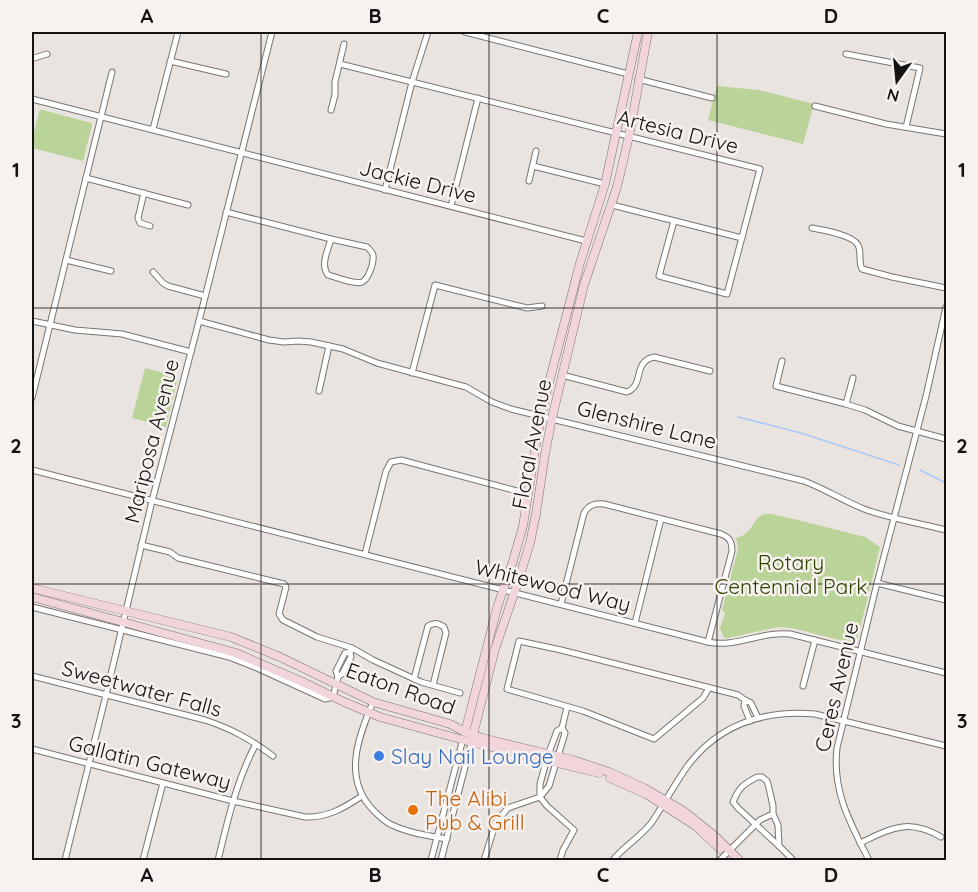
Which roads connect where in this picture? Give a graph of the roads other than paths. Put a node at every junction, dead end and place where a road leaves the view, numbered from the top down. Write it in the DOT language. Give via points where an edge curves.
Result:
graph roads {
  1 [pos="178,32"];
  2 [pos="272,32"];
  3 [pos="428,32"];
  4 [pos="465,32"];
  5 [pos="638,32"];
  6 [pos="648,32"];
  7 [pos="344,44"];
  8 [pos="47,54"];
  9 [pos="846,54"];
  10 [pos="32,57"];
  11 [pos="170,61"];
  12 [pos="340,64"];
  13 [pos="112,72"];
  14 [pos="226,74"];
  15 [pos="628,74"];
  16 [pos="638,79"];
  17 [pos="412,82"];
  18 [pos="478,98"];
  19 [pos="712,98"];
  20 [pos="32,101"];
  21 [pos="815,106"];
  22 [pos="332,110"];
  23 [pos="102,116"];
  24 [pos="906,127"];
  25 [pos="153,129"];
  26 [pos="616,133"];
  27 [pos="946,134"];
  28 [pos="629,136"];
  29 [pos="536,151"];
  30 [pos="241,152"];
  31 [pos="532,166"];
  32 [pos="86,178"];
  33 [pos="529,181"];
  34 [pos="605,184"];
  35 [pos="385,190"];
  36 [pos="144,193"];
  37 [pos="188,205"];
  38 [pos="612,205"];
  39 [pos="451,206"];
  40 [pos="226,212"];
  41 [pos="674,221"];
  42 [pos="150,226"];
  43 [pos="812,228"];
  44 [pos="742,238"];
  45 [pos="331,239"];
  46 [pos="586,241"];
  47 [pos="66,260"];
  48 [pos="111,271"];
  49 [pos="153,272"];
  50 [pos="946,288"];
  51 [pos="206,296"];
  52 [pos="542,306"];
  53 [pos="946,307"];
  54 [pos="32,321"];
  55 [pos="199,321"];
  56 [pos="944,322"];
  57 [pos="49,325"];
  58 [pos="329,346"];
  59 [pos="190,352"];
  60 [pos="782,361"];
  61 [pos="710,371"];
  62 [pos="412,372"];
  63 [pos="562,375"];
  64 [pos="853,378"];
  65 [pos="319,391"];
  66 [pos="32,398"];
  67 [pos="846,404"];
  68 [pos="541,415"];
  69 [pos="552,418"];
  70 [pos="916,432"];
  71 [pos="946,439"];
  72 [pos="32,470"];
  73 [pos="528,494"];
  74 [pos="152,501"];
  75 [pos="894,518"];
  76 [pos="661,519"];
  77 [pos="946,530"];
  78 [pos="141,545"];
  79 [pos="365,554"];
  80 [pos="877,583"];
  81 [pos="32,588"];
  82 [pos="503,590"];
  83 [pos="514,593"];
  84 [pos="32,597"];
  85 [pos="946,600"];
  86 [pos="561,604"];
  87 [pos="32,607"];
  88 [pos="125,611"];
  89 [pos="635,623"];
  90 [pos="122,626"];
  91 [pos="815,640"];
  92 [pos="708,642"];
  93 [pos="351,650"];
  94 [pos="860,652"];
  95 [pos="946,673"];
  96 [pos="32,676"];
  97 [pos="414,679"];
  98 [pos="337,680"];
  99 [pos="433,686"];
  100 [pos="804,686"];
  101 [pos="709,688"];
  102 [pos="460,693"];
  103 [pos="106,695"];
  104 [pos="333,697"];
  105 [pos="746,700"];
  106 [pos="373,702"];
  107 [pos="567,707"];
  108 [pos="368,712"];
  109 [pos="758,718"];
  110 [pos="843,720"];
  111 [pos="750,721"];
  112 [pos="562,728"];
  113 [pos="468,737"];
  114 [pos="256,744"];
  115 [pos="946,746"];
  116 [pos="32,749"];
  117 [pos="273,756"];
  118 [pos="548,757"];
  119 [pos="557,759"];
  120 [pos="89,764"];
  121 [pos="163,783"];
  122 [pos="362,796"];
  123 [pos="540,797"];
  124 [pos="233,801"];
  125 [pos="664,802"];
  126 [pos="773,814"];
  127 [pos="756,825"];
  128 [pos="437,837"];
  129 [pos="941,837"];
  130 [pos="447,839"];
  131 [pos="860,843"];
  132 [pos="779,846"];
  133 [pos="725,855"];
  134 [pos="65,861"];
  135 [pos="143,861"];
  136 [pos="218,861"];
  137 [pos="431,861"];
  138 [pos="441,861"];
  139 [pos="483,861"];
  140 [pos="560,861"];
  141 [pos="613,861"];
  142 [pos="732,861"];
  143 [pos="739,861"];
  144 [pos="793,861"];
  145 [pos="868,861"];
  1 -- 11 [label="street"];
  2 -- 30 [label="street, Mariposa Avenue"];
  3 -- 17 [label="street"];
  4 -- 15 [label="street"];
  5 -- 15 [label="street, Floral Avenue"];
  6 -- 16 [label="street, Floral Avenue"];
  7 -- 12 [label="street"];
  8 -- 10 [label="street"];
  9 -- 24 [label="street" via="920,68"];
  11 -- 14 [label="street"];
  11 -- 25 [label="street"];
  12 -- 17 [label="street, Artesia Drive"];
  12 -- 22 [label="street"];
  13 -- 23 [label="street"];
  15 -- 26 [label="street, Floral Avenue"];
  16 -- 19 [label="street"];
  16 -- 28 [label="street, Floral Avenue"];
  17 -- 18 [label="street, Artesia Drive"];
  17 -- 35 [label="street"];
  18 -- 26 [label="street, Artesia Drive"];
  18 -- 39 [label="street"];
  20 -- 23 [label="street, Jackie Drive"];
  21 -- 24 [label="street"];
  23 -- 25 [label="street, Jackie Drive"];
  23 -- 32 [label="street"];
  24 -- 27 [label="street"];
  25 -- 30 [label="street, Jackie Drive"];
  26 -- 28 [label="street, Artesia Drive"];
  26 -- 34 [label="street, Floral Avenue"];
  28 -- 38 [label="street, Floral Avenue"];
  28 -- 44 [label="street, Artesia Drive" via="760,169"];
  29 -- 31 [label="street"];
  30 -- 35 [label="street, Jackie Drive"];
  30 -- 40 [label="street, Mariposa Avenue"];
  31 -- 33 [label="street"];
  31 -- 34 [label="street"];
  32 -- 36 [label="street"];
  32 -- 47 [label="street"];
  34 -- 46 [label="street, Floral Avenue"];
  35 -- 39 [label="street, Jackie Drive"];
  36 -- 37 [label="street"];
  36 -- 42 [label="street" via="138,218 140,223"];
  38 -- 41 [label="street"];
  38 -- 63 [label="street, Floral Avenue" via="584,285"];
  39 -- 46 [label="street, Jackie Drive"];
  40 -- 45 [label="street"];
  40 -- 51 [label="street, Mariposa Avenue"];
  41 -- 44 [label="street"];
  41 -- 44 [label="street, Artesia Drive" via="659,276 727,294"];
  43 -- 50 [label="street" via="857,243 862,269"];
  45 -- 45 [label="street" via="367,247 372,260 364,281 356,283 325,272"];
  46 -- 68 [label="street, Floral Avenue"];
  47 -- 48 [label="street"];
  47 -- 57 [label="street"];
  49 -- 51 [label="street" via="168,286"];
  51 -- 55 [label="street, Mariposa Avenue"];
  52 -- 62 [label="street" via="527,308 435,285"];
  53 -- 56 [label="street, Ceres Avenue"];
  54 -- 57 [label="street"];
  55 -- 58 [label="street, Glenshire Lane" via="269,340"];
  55 -- 59 [label="street, Mariposa Avenue"];
  56 -- 70 [label="street, Ceres Avenue"];
  57 -- 59 [label="street" via="123,334"];
  57 -- 66 [label="street"];
  58 -- 62 [label="street, Glenshire Lane"];
  58 -- 65 [label="street"];
  59 -- 74 [label="street, Mariposa Avenue"];
  60 -- 67 [label="street" via="776,386"];
  61 -- 63 [label="street" via="654,357 642,365 636,386 627,392"];
  62 -- 68 [label="street, Glenshire Lane" via="466,387 501,405"];
  63 -- 69 [label="street, Floral Avenue"];
  64 -- 67 [label="street"];
  67 -- 70 [label="street"];
  68 -- 69 [label="street, Glenshire Lane"];
  68 -- 73 [label="street, Floral Avenue"];
  69 -- 75 [label="street, Glenshire Lane" via="804,482"];
  69 -- 83 [label="street, Floral Avenue" via="535,521"];
  70 -- 71 [label="street"];
  70 -- 75 [label="street, Ceres Avenue"];
  72 -- 74 [label="street, Whitewood Way"];
  73 -- 79 [label="street" via="401,460 391,462"];
  73 -- 82 [label="street, Floral Avenue"];
  74 -- 78 [label="street, Mariposa Avenue"];
  74 -- 79 [label="street, Whitewood Way"];
  75 -- 77 [label="street, Glenshire Lane"];
  75 -- 80 [label="street, Ceres Avenue"];
  76 -- 86 [label="street" via="597,503 591,505 584,513"];
  76 -- 89 [label="street"];
  76 -- 92 [label="street" via="721,534 732,545"];
  78 -- 88 [label="street, Mariposa Avenue"];
  78 -- 93 [label="street" via="284,584 279,614 283,620"];
  79 -- 82 [label="street, Whitewood Way"];
  80 -- 85 [label="street"];
  80 -- 94 [label="street, Ceres Avenue"];
  81 -- 88 [label="street, Eaton Road"];
  82 -- 83 [label="street, Whitewood Way"];
  82 -- 113 [label="street, Floral Avenue" via="485,651"];
  83 -- 86 [label="street, Whitewood Way"];
  83 -- 113 [label="street, Floral Avenue"];
  84 -- 90 [label="street, Eaton Road"];
  86 -- 89 [label="street, Whitewood Way"];
  87 -- 90 [label="street, Eaton Road"];
  88 -- 90 [label="street, Mariposa Avenue"];
  88 -- 98 [label="street, Eaton Road" via="231,637"];
  89 -- 92 [label="street, Whitewood Way"];
  90 -- 103 [label="street, Mariposa Avenue"];
  90 -- 104 [label="street, Eaton Road" via="236,653"];
  91 -- 92 [label="street, Whitewood Way" via="771,633 731,643"];
  91 -- 94 [label="street, Whitewood Way"];
  91 -- 100 [label="street"];
  93 -- 97 [label="street"];
  93 -- 98 [label="street"];
  94 -- 95 [label="street, Whitewood Way"];
  94 -- 110 [label="street, Ceres Avenue"];
  96 -- 103 [label="street, Sweetwater Falls"];
  97 -- 99 [label="street"];
  97 -- 99 [label="street" via="428,626 439,624 446,633"];
  98 -- 104 [label="street"];
  98 -- 106 [label="street, Eaton Road"];
  99 -- 102 [label="street"];
  101 -- 105 [label="street"];
  101 -- 107 [label="street" via="703,698 654,739"];
  101 -- 107 [label="street" via="519,641 507,689"];
  103 -- 114 [label="street, Sweetwater Falls" via="206,720"];
  103 -- 120 [label="street, Mariposa Avenue"];
  104 -- 108 [label="street, Eaton Road"];
  105 -- 109 [label="street"];
  105 -- 111 [label="street" via="744,706"];
  106 -- 108 [label="street"];
  106 -- 113 [label="street, Eaton Road" via="450,724"];
  107 -- 112 [label="street"];
  108 -- 113 [label="street, Eaton Road"];
  108 -- 122 [label="street" via="355,764"];
  109 -- 110 [label="street" via="797,712"];
  109 -- 111 [label="street"];
  110 -- 115 [label="street"];
  110 -- 131 [label="street, Ceres Avenue" via="836,775"];
  111 -- 125 [label="street" via="704,747"];
  112 -- 118 [label="street" via="557,731"];
  112 -- 119 [label="street" via="565,733"];
  113 -- 118 [label="street, Eaton Road"];
  113 -- 128 [label="street, Floral Avenue"];
  113 -- 130 [label="street, Floral Avenue"];
  114 -- 117 [label="street, Sweetwater Falls"];
  114 -- 124 [label="street"];
  116 -- 120 [label="street, Gallatin Gateway"];
  118 -- 119 [label="street, Eaton Road"];
  118 -- 123 [label="street"];
  119 -- 123 [label="street" via="549,786"];
  119 -- 125 [label="street, Eaton Road" via="609,772"];
  120 -- 121 [label="street, Gallatin Gateway"];
  120 -- 134 [label="street, Mariposa Avenue"];
  121 -- 124 [label="street, Gallatin Gateway"];
  121 -- 135 [label="street"];
  122 -- 124 [label="street, Gallatin Gateway" via="336,812 315,818"];
  122 -- 128 [label="street" via="390,824"];
  123 -- 139 [label="street" via="508,808 496,822"];
  123 -- 140 [label="street" via="574,830"];
  124 -- 136 [label="street"];
  125 -- 133 [label="street, Eaton Road" via="701,824"];
  125 -- 141 [label="street" via="649,825"];
  126 -- 127 [label="street"];
  126 -- 127 [label="street" via="767,781 757,777 744,784 733,802"];
  126 -- 132 [label="street"];
  127 -- 132 [label="street"];
  127 -- 133 [label="street"];
  128 -- 130 [label="street"];
  128 -- 137 [label="street, Floral Avenue"];
  129 -- 131 [label="street" via="922,828 902,826"];
  130 -- 138 [label="street, Floral Avenue"];
  131 -- 145 [label="street, Ceres Avenue"];
  132 -- 144 [label="street"];
  133 -- 142 [label="street"];
  133 -- 143 [label="street, Eaton Road"];
}
